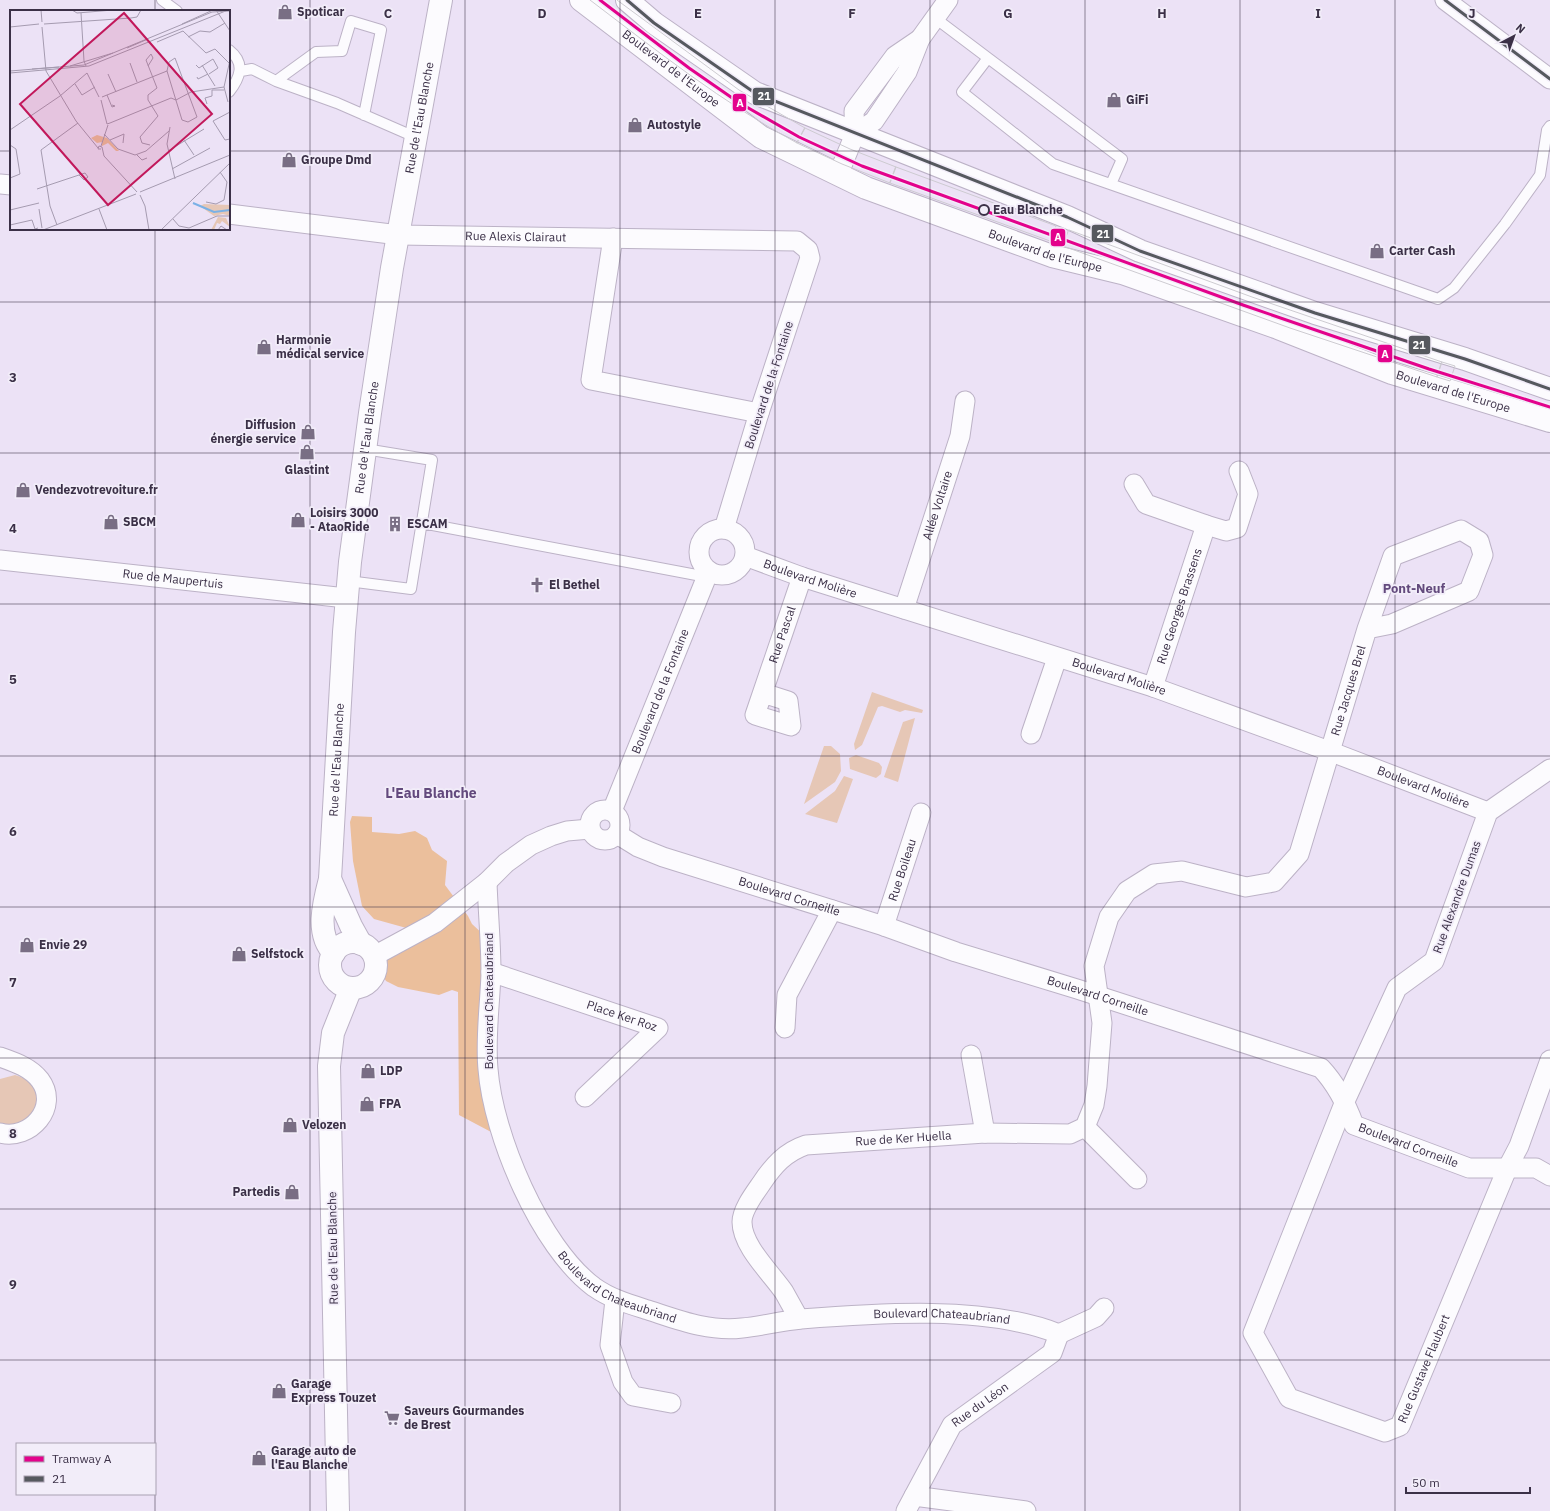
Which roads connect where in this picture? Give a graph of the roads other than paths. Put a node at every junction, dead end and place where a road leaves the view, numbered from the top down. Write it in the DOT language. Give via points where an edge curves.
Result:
graph roads {
  1 [pos="162,0"];
  2 [pos="441,0"];
  3 [pos="581,0"];
  4 [pos="627,0"];
  5 [pos="948,0"];
  6 [pos="1445,0"];
  7 [pos="176,10"];
  8 [pos="935,18"];
  9 [pos="230,51"];
  10 [pos="988,58"];
  11 [pos="241,71"];
  12 [pos="1550,79"];
  13 [pos="276,81"];
  14 [pos="230,91"];
  15 [pos="364,115"];
  16 [pos="1550,126"];
  17 [pos="855,134"];
  18 [pos="414,137"];
  19 [pos="838,175"];
  20 [pos="0,184"];
  21 [pos="1111,184"];
  22 [pos="10,185"];
  23 [pos="230,214"];
  24 [pos="398,235"];
  25 [pos="613,238"];
  26 [pos="802,244"];
  27 [pos="1550,388"];
  28 [pos="965,401"];
  29 [pos="759,413"];
  30 [pos="1550,421"];
  31 [pos="365,449"];
  32 [pos="1239,471"];
  33 [pos="1134,484"];
  34 [pos="422,524"];
  35 [pos="1206,525"];
  36 [pos="724,529"];
  37 [pos="745,556"];
  38 [pos="0,560"];
  39 [pos="708,574"];
  40 [pos="802,577"];
  41 [pos="347,590"];
  42 [pos="904,609"];
  43 [pos="1367,629"];
  44 [pos="1057,658"];
  45 [pos="1153,687"];
  46 [pos="763,693"];
  47 [pos="1031,734"];
  48 [pos="1329,751"];
  49 [pos="1550,769"];
  50 [pos="612,811"];
  51 [pos="1488,812"];
  52 [pos="921,813"];
  53 [pos="590,829"];
  54 [pos="617,834"];
  55 [pos="330,879"];
  56 [pos="487,882"];
  57 [pos="832,910"];
  58 [pos="884,926"];
  59 [pos="368,950"];
  60 [pos="334,953"];
  61 [pos="491,972"];
  62 [pos="351,988"];
  63 [pos="1098,997"];
  64 [pos="784,1028"];
  65 [pos="971,1055"];
  66 [pos="0,1057"];
  67 [pos="1550,1060"];
  68 [pos="585,1097"];
  69 [pos="1345,1101"];
  70 [pos="1085,1127"];
  71 [pos="0,1133"];
  72 [pos="985,1133"];
  73 [pos="1507,1169"];
  74 [pos="1550,1176"];
  75 [pos="1137,1179"];
  76 [pos="615,1300"];
  77 [pos="1104,1308"];
  78 [pos="799,1319"];
  79 [pos="1059,1334"];
  80 [pos="671,1403"];
  81 [pos="910,1504"];
  82 [pos="338,1511"];
  83 [pos="1026,1511"];
  1 -- 7 [label="lane"];
  2 -- 18 [label="main road, Rue de l'Eau Blanche"];
  3 -- 19 [label="main road, Boulevard de l'Europe" via="761,137"];
  4 -- 17 [label="main road" via="654,23 755,93"];
  5 -- 8 [label="street"];
  6 -- 12 [label="street"];
  8 -- 10 [label="lane"];
  8 -- 17 [label="street" via="920,39 895,56 854,111"];
  9 -- 11 [label="lane" via="240,61"];
  10 -- 21 [label="lane" via="1122,159"];
  10 -- 21 [label="lane" via="962,92 1053,164"];
  11 -- 13 [label="lane" via="252,70"];
  11 -- 14 [label="lane"];
  13 -- 15 [label="lane"];
  13 -- 15 [label="lane" via="316,52 342,51 351,21 381,30"];
  15 -- 18 [label="lane"];
  16 -- 21 [label="lane" via="1547,130 1540,175 1454,288 1438,299"];
  17 -- 19 [label="street"];
  17 -- 27 [label="main road" via="1067,217 1147,253 1315,313"];
  18 -- 24 [label="main road, Rue de l'Eau Blanche"];
  19 -- 30 [label="main road, Boulevard de l'Europe" via="866,188 1052,256 1122,273 1278,328 1392,372"];
  20 -- 22 [label="street"];
  23 -- 24 [label="street, Rue Alexis Clairaut"];
  24 -- 25 [label="street, Rue Alexis Clairaut"];
  24 -- 31 [label="main road, Rue de l'Eau Blanche"];
  25 -- 26 [label="street, Rue Alexis Clairaut" via="784,239 797,240"];
  25 -- 29 [label="street" via="590,380"];
  26 -- 29 [label="street, Boulevard de la Fontaine" via="808,250 810,258"];
  28 -- 42 [label="street, Allée Voltaire" via="960,436"];
  29 -- 36 [label="street, Boulevard de la Fontaine"];
  31 -- 34 [label="lane" via="432,460"];
  31 -- 41 [label="main road, Rue de l'Eau Blanche"];
  32 -- 35 [label="street" via="1248,494 1237,528 1226,531"];
  33 -- 35 [label="street" via="1146,504"];
  34 -- 39 [label="lane"];
  34 -- 41 [label="lane" via="411,589"];
  35 -- 45 [label="street, Rue Georges Brassens"];
  36 -- 37 [label="street" via="732,531 742,541"];
  36 -- 39 [label="street" via="710,533 700,544 700,559"];
  37 -- 39 [label="street" via="738,570 731,574"];
  37 -- 40 [label="street, Boulevard Molière"];
  38 -- 41 [label="street, Rue de Maupertuis"];
  39 -- 50 [label="street, Boulevard de la Fontaine"];
  40 -- 42 [label="street, Boulevard Molière"];
  40 -- 46 [label="street, Rue Pascal"];
  41 -- 55 [label="main road, Rue de l'Eau Blanche"];
  42 -- 44 [label="street, Boulevard Molière"];
  43 -- 43 [label="street, Rue Jacques Brel" via="1392,624 1469,591 1483,555 1479,541 1461,530 1393,556"];
  43 -- 48 [label="street, Rue Jacques Brel"];
  44 -- 45 [label="street, Boulevard Molière"];
  44 -- 47 [label="street"];
  45 -- 48 [label="street, Boulevard Molière"];
  48 -- 51 [label="street, Boulevard Molière"];
  48 -- 63 [label="street, Rue Jacques Brel" via="1299,854 1274,882 1246,887 1182,871 1154,874 1127,891 1109,917 1094,966"];
  49 -- 51 [label="street"];
  50 -- 53 [label="street" via="605,809 592,815"];
  50 -- 54 [label="street" via="620,821"];
  51 -- 69 [label="street, Rue Alexandre Dumas" via="1434,961 1397,988"];
  52 -- 58 [label="street, Rue Boileau"];
  53 -- 54 [label="street" via="602,840 611,839"];
  53 -- 56 [label="street" via="567,831 531,845 506,863"];
  54 -- 57 [label="street, Boulevard Corneille" via="638,847 663,857"];
  55 -- 59 [label="main road, Rue de l'Eau Blanche" via="350,926"];
  55 -- 60 [label="main road, Rue de l'Eau Blanche" via="323,913 323,928 325,940"];
  56 -- 59 [label="street" via="435,923"];
  56 -- 61 [label="street, Boulevard Chateaubriand"];
  57 -- 58 [label="street, Boulevard Corneille"];
  57 -- 64 [label="street" via="787,995"];
  58 -- 63 [label="street, Boulevard Corneille" via="956,952"];
  59 -- 60 [label="main road" via="347,943"];
  59 -- 62 [label="main road" via="376,969 371,979 362,986"];
  60 -- 62 [label="main road" via="330,964 332,974 338,982"];
  61 -- 68 [label="street, Place Ker Roz" via="658,1028"];
  61 -- 76 [label="street, Boulevard Chateaubriand" via="488,1070 495,1113 508,1154 558,1249 575,1270 594,1287"];
  62 -- 82 [label="main road, Rue de l'Eau Blanche" via="333,1033 329,1066"];
  63 -- 69 [label="street, Boulevard Corneille" via="1320,1068 1333,1081"];
  63 -- 70 [label="street" via="1102,1023 1100,1064 1094,1105"];
  65 -- 72 [label="street"];
  66 -- 71 [label="street" via="28,1068 39,1078 44,1086 47,1103 45,1112 32,1126 10,1134"];
  67 -- 73 [label="street" via="1519,1146"];
  69 -- 73 [label="street, Boulevard Corneille" via="1354,1125 1370,1132 1470,1168"];
  69 -- 73 [label="street, Rue Gustave Flaubert" via="1253,1333 1289,1398 1385,1432 1400,1426"];
  70 -- 72 [label="street, Rue de Ker Huella" via="1070,1134"];
  70 -- 75 [label="street"];
  72 -- 78 [label="street, Rue de Ker Huella" via="806,1145 788,1153 780,1160 756,1190 742,1220 743,1232"];
  73 -- 74 [label="street, Boulevard Corneille" via="1536,1168"];
  76 -- 78 [label="street, Boulevard Chateaubriand" via="721,1330"];
  76 -- 80 [label="street" via="610,1345 624,1382 633,1396"];
  77 -- 79 [label="street" via="1096,1317"];
  78 -- 79 [label="street, Boulevard Chateaubriand" via="928,1314 1019,1321"];
  79 -- 81 [label="street, Rue du Léon" via="1052,1353 952,1425"];
  81 -- 83 [label="street"];
}
